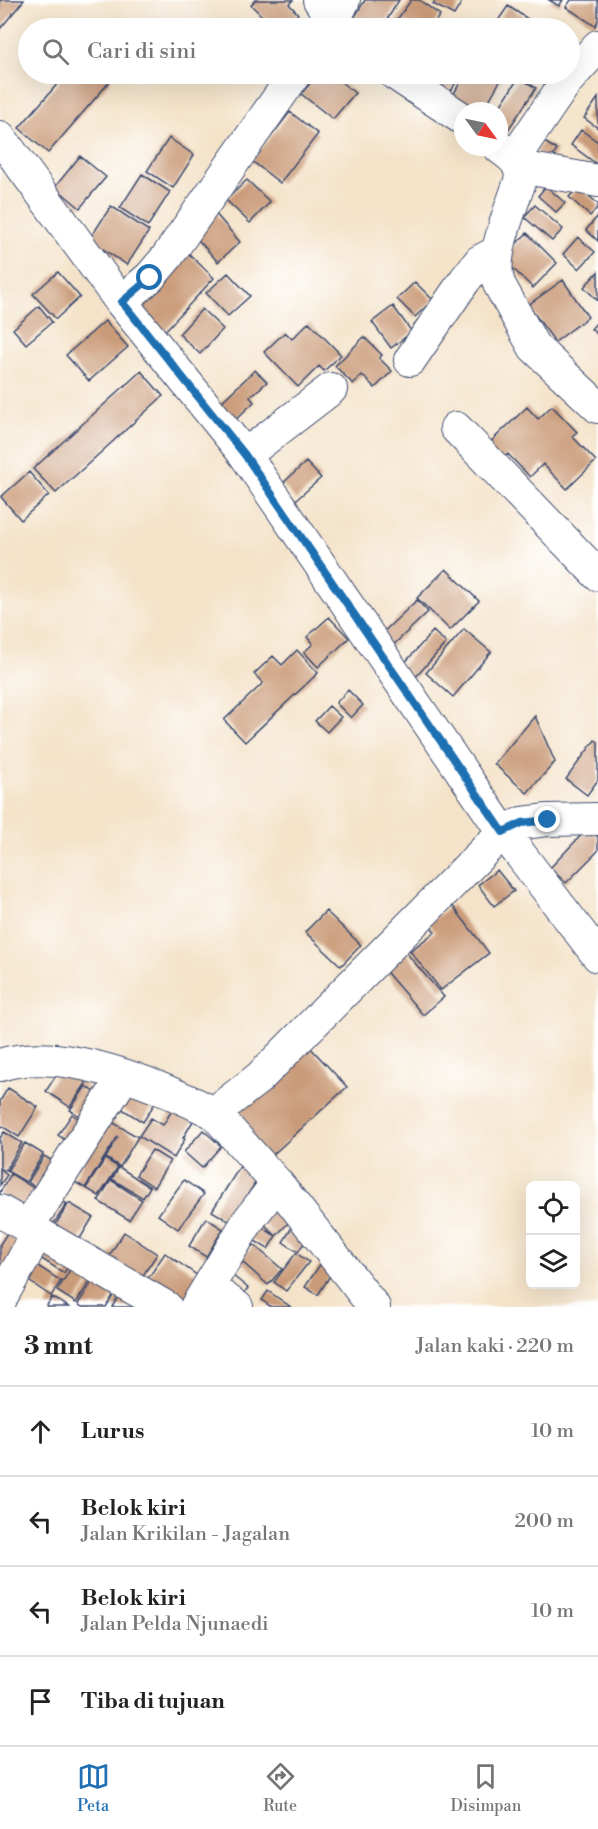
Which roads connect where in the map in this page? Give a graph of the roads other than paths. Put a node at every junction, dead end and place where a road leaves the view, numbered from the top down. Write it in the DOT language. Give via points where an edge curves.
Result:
graph roads {
  1 [pos="598,45"];
  2 [pos="580,66"];
  3 [pos="288,84"];
  4 [pos="410,84"];
  5 [pos="565,84"];
  6 [pos="454,113"];
  7 [pos="0,137"];
  8 [pos="511,157"];
  9 [pos="598,181"];
  10 [pos="497,252"];
  11 [pos="122,302"];
  12 [pos="410,360"];
  13 [pos="331,389"];
  14 [pos="597,405"];
  15 [pos="456,428"];
  16 [pos="245,455"];
  17 [pos="598,575"];
  18 [pos="598,819"];
  19 [pos="503,832"];
  20 [pos="598,956"];
  21 [pos="0,1065"];
  22 [pos="124,1076"];
  23 [pos="214,1113"];
  24 [pos="277,1184"];
  25 [pos="0,1211"];
  26 [pos="35,1231"];
  27 [pos="202,1297"];
  28 [pos="0,1301"];
  29 [pos="166,1307"];
  30 [pos="237,1307"];
  31 [pos="374,1307"];
  1 -- 2 [label="street"];
  3 -- 11 [label="street" via="167,257"];
  4 -- 6 [label="street"];
  5 -- 8 [label="street"];
  7 -- 11 [label="street"];
  8 -- 9 [label="street"];
  8 -- 10 [label="street" via="521,178"];
  10 -- 12 [label="street" via="480,261"];
  10 -- 14 [label="street" via="499,284 534,347"];
  11 -- 16 [label="street"];
  13 -- 16 [label="street"];
  15 -- 17 [label="street"];
  16 -- 19 [label="street"];
  18 -- 19 [label="street" via="522,823"];
  19 -- 20 [label="street"];
  19 -- 23 [label="street" via="259,1078"];
  21 -- 22 [label="street" via="57,1060"];
  22 -- 23 [label="street" via="169,1091"];
  22 -- 26 [label="street" via="34,1217"];
  23 -- 24 [label="street"];
  24 -- 27 [label="street" via="248,1221"];
  24 -- 31 [label="street"];
  25 -- 26 [label="street"];
  26 -- 28 [label="street"];
  26 -- 29 [label="street"];
  27 -- 30 [label="street"];
}
